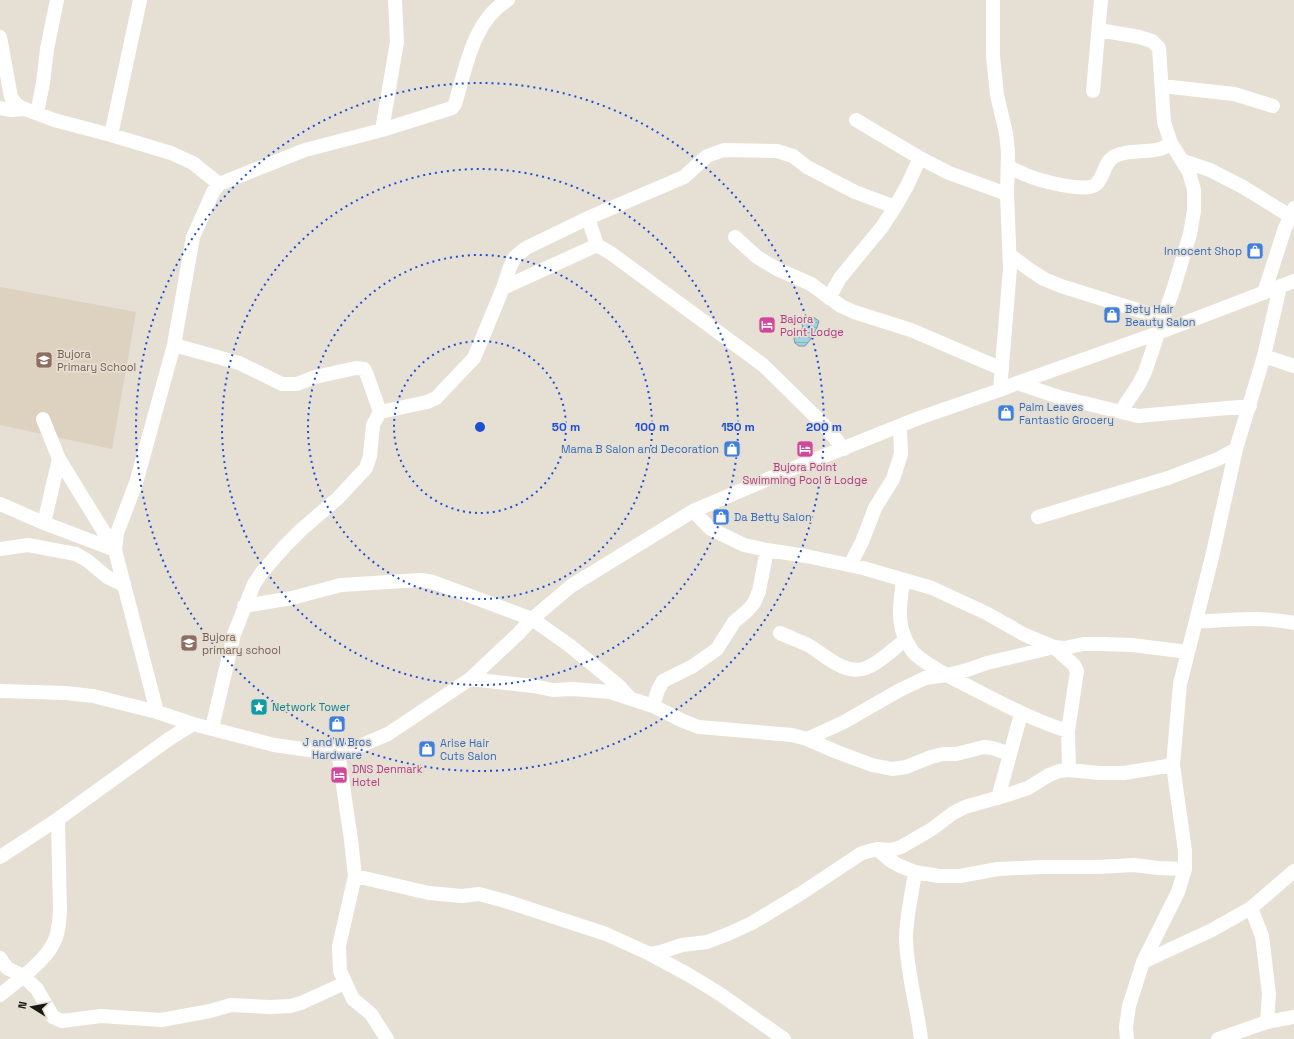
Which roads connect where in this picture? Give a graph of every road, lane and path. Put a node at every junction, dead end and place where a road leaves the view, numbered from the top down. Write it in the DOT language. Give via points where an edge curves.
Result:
graph roads {
  1 [pos="57,0"];
  2 [pos="140,0"];
  3 [pos="395,0"];
  4 [pos="508,0"];
  5 [pos="993,0"];
  6 [pos="1101,0"];
  7 [pos="1099,30"];
  8 [pos="0,37"];
  9 [pos="1162,86"];
  10 [pos="1093,91"];
  11 [pos="1273,106"];
  12 [pos="0,108"];
  13 [pos="31,111"];
  14 [pos="856,120"];
  15 [pos="382,130"];
  16 [pos="112,135"];
  17 [pos="1171,143"];
  18 [pos="920,158"];
  19 [pos="1183,160"];
  20 [pos="1008,166"];
  21 [pos="219,184"];
  22 [pos="1007,194"];
  23 [pos="895,207"];
  24 [pos="1292,212"];
  25 [pos="588,218"];
  26 [pos="735,237"];
  27 [pos="597,245"];
  28 [pos="1010,254"];
  29 [pos="1294,281"];
  30 [pos="1280,286"];
  31 [pos="503,288"];
  32 [pos="1264,293"];
  33 [pos="829,298"];
  34 [pos="1163,318"];
  35 [pos="1158,333"];
  36 [pos="174,345"];
  37 [pos="1264,356"];
  38 [pos="1294,366"];
  39 [pos="1002,369"];
  40 [pos="1017,383"];
  41 [pos="1000,390"];
  42 [pos="1250,406"];
  43 [pos="1121,411"];
  44 [pos="380,412"];
  45 [pos="43,419"];
  46 [pos="900,426"];
  47 [pos="844,449"];
  48 [pos="1236,449"];
  49 [pos="59,459"];
  50 [pos="0,504"];
  51 [pos="693,512"];
  52 [pos="1038,517"];
  53 [pos="44,523"];
  54 [pos="0,550"];
  55 [pos="115,550"];
  56 [pos="767,550"];
  57 [pos="850,566"];
  58 [pos="903,580"];
  59 [pos="124,585"];
  60 [pos="244,606"];
  61 [pos="532,619"];
  62 [pos="1196,622"];
  63 [pos="1294,623"];
  64 [pos="780,633"];
  65 [pos="905,640"];
  66 [pos="1054,647"];
  67 [pos="1188,652"];
  68 [pos="947,675"];
  69 [pos="470,679"];
  70 [pos="0,691"];
  71 [pos="633,700"];
  72 [pos="653,706"];
  73 [pos="157,712"];
  74 [pos="1021,714"];
  75 [pos="193,724"];
  76 [pos="212,728"];
  77 [pos="1068,731"];
  78 [pos="807,739"];
  79 [pos="338,751"];
  80 [pos="1010,754"];
  81 [pos="1173,765"];
  82 [pos="1069,770"];
  83 [pos="998,798"];
  84 [pos="58,819"];
  85 [pos="877,849"];
  86 [pos="0,857"];
  87 [pos="1185,870"];
  88 [pos="1294,871"];
  89 [pos="915,872"];
  90 [pos="355,876"];
  91 [pos="1251,908"];
  92 [pos="650,954"];
  93 [pos="0,958"];
  94 [pos="1143,962"];
  95 [pos="23,976"];
  96 [pos="345,983"];
  97 [pos="0,995"];
  98 [pos="1294,1017"];
  99 [pos="1267,1022"];
  100 [pos="386,1039"];
  101 [pos="784,1039"];
  102 [pos="921,1039"];
  103 [pos="1127,1039"];
  104 [pos="1218,1039"];
  1 -- 13 [label="street" via="43,83"];
  2 -- 16 [label="street"];
  3 -- 15 [label="street" via="397,42"];
  4 -- 15 [label="street" via="501,4 482,26 452,108"];
  5 -- 20 [label="street" via="993,56 997,95 1006,132"];
  6 -- 7 [label="street"];
  7 -- 9 [label="street" via="1152,41 1159,48"];
  7 -- 10 [label="street"];
  8 -- 13 [label="street" via="12,97 20,107"];
  9 -- 11 [label="street" via="1234,94"];
  9 -- 17 [label="street" via="1164,122"];
  12 -- 13 [label="street"];
  13 -- 16 [label="street" via="54,120"];
  14 -- 18 [label="street"];
  15 -- 21 [label="street" via="305,150"];
  16 -- 21 [label="street" via="185,159"];
  17 -- 19 [label="street"];
  17 -- 20 [label="street" via="1151,151 1115,156 1104,168 1095,186 1087,188 1046,182 1024,175"];
  18 -- 22 [label="street" via="949,173"];
  18 -- 23 [label="street"];
  19 -- 24 [label="street" via="1210,170"];
  19 -- 34 [label="street" via="1194,190 1194,211 1190,234"];
  20 -- 22 [label="street"];
  21 -- 36 [label="street" via="193,237"];
  22 -- 28 [label="street"];
  23 -- 25 [label="street" via="855,192 782,152 724,150 707,156 684,177"];
  23 -- 33 [label="street" via="840,278"];
  24 -- 32 [label="street"];
  25 -- 27 [label="street"];
  25 -- 31 [label="street" via="526,248 515,257"];
  26 -- 33 [label="street" via="757,257 811,284"];
  27 -- 31 [label="street"];
  27 -- 47 [label="street" via="763,365 823,424"];
  28 -- 34 [label="street" via="1044,279"];
  28 -- 39 [label="street"];
  29 -- 30 [label="street"];
  30 -- 32 [label="street"];
  30 -- 37 [label="street"];
  31 -- 44 [label="street" via="474,358 443,392 427,402"];
  32 -- 35 [label="street"];
  33 -- 39 [label="street" via="854,312 911,330"];
  34 -- 35 [label="street"];
  35 -- 40 [label="street"];
  35 -- 43 [label="street" via="1139,384"];
  36 -- 44 [label="street" via="239,363 282,384 297,384 315,377 356,368 364,369"];
  36 -- 55 [label="street" via="136,483 117,533"];
  37 -- 38 [label="street"];
  37 -- 42 [label="street"];
  39 -- 41 [label="street"];
  40 -- 41 [label="street"];
  40 -- 43 [label="street" via="1059,397"];
  41 -- 46 [label="street"];
  42 -- 43 [label="street" via="1138,416"];
  42 -- 48 [label="street"];
  44 -- 60 [label="street" via="373,425 370,456 366,468 338,498 301,530 262,572"];
  45 -- 49 [label="street"];
  46 -- 47 [label="street"];
  46 -- 57 [label="street" via="901,454 893,479 875,508"];
  47 -- 51 [label="street"];
  48 -- 52 [label="street" via="1212,462 1168,478"];
  48 -- 62 [label="street"];
  49 -- 53 [label="street"];
  49 -- 55 [label="street"];
  50 -- 53 [label="street"];
  51 -- 56 [label="street" via="711,529 744,545"];
  51 -- 61 [label="street" via="571,586"];
  53 -- 55 [label="street"];
  54 -- 59 [label="street" via="28,545 76,554 107,577"];
  55 -- 59 [label="street"];
  56 -- 57 [label="street"];
  56 -- 72 [label="street" via="754,603 734,622 718,650 663,681"];
  57 -- 58 [label="street"];
  58 -- 65 [label="street" via="900,625"];
  58 -- 66 [label="street" via="932,588"];
  59 -- 73 [label="street"];
  60 -- 61 [label="street" via="292,598 341,585 421,580 433,582"];
  60 -- 76 [label="street" via="229,653"];
  61 -- 69 [label="street"];
  61 -- 71 [label="street" via="590,662"];
  62 -- 63 [label="street" via="1258,619"];
  62 -- 67 [label="street"];
  64 -- 65 [label="street" via="809,646 832,662 855,669 865,668 880,660"];
  65 -- 68 [label="street" via="914,653"];
  66 -- 67 [label="street" via="1065,648 1083,644 1132,645"];
  66 -- 68 [label="street"];
  66 -- 77 [label="street" via="1077,671"];
  67 -- 81 [label="street" via="1180,684"];
  68 -- 74 [label="street"];
  68 -- 78 [label="street" via="925,678"];
  69 -- 71 [label="street" via="553,690 610,692"];
  69 -- 79 [label="street" via="388,734 362,745"];
  70 -- 73 [label="street" via="93,696"];
  71 -- 72 [label="street"];
  72 -- 78 [label="street" via="699,727 792,735"];
  73 -- 75 [label="street"];
  74 -- 77 [label="street"];
  74 -- 80 [label="street"];
  75 -- 76 [label="street"];
  75 -- 84 [label="street"];
  76 -- 79 [label="street" via="274,745 316,751"];
  77 -- 82 [label="street"];
  78 -- 80 [label="street" via="857,760 892,769 906,767 943,754 956,754 984,747"];
  79 -- 90 [label="street"];
  80 -- 83 [label="street"];
  81 -- 82 [label="street" via="1124,773"];
  81 -- 87 [label="street" via="1185,851"];
  82 -- 83 [label="street" via="1054,773 1028,788"];
  83 -- 85 [label="street" via="965,806 901,847 891,850"];
  84 -- 86 [label="street"];
  84 -- 95 [label="street" via="58,932 52,946"];
  85 -- 89 [label="street" via="891,861"];
  85 -- 92 [label="street" via="862,853 752,923 707,942"];
  87 -- 89 [label="street" via="1134,865 998,869 960,876"];
  87 -- 94 [label="street" via="1178,892"];
  88 -- 91 [label="street"];
  89 -- 102 [label="street" via="906,938"];
  90 -- 92 [label="street" via="429,893 457,896 479,894 589,927"];
  90 -- 96 [label="street" via="339,946 340,971"];
  91 -- 94 [label="street" via="1212,930"];
  91 -- 99 [label="street" via="1262,936 1269,994"];
  92 -- 101 [label="street" via="720,994"];
  93 -- 95 [label="street" via="7,968"];
  94 -- 103 [label="street" via="1129,1006"];
  95 -- 96 [label="street" via="39,992 53,1017 62,1021 96,1016 162,1020 231,1005 290,1006"];
  95 -- 97 [label="street"];
  96 -- 100 [label="street" via="353,999 376,1019"];
  98 -- 99 [label="street"];
  99 -- 104 [label="street"];
}
